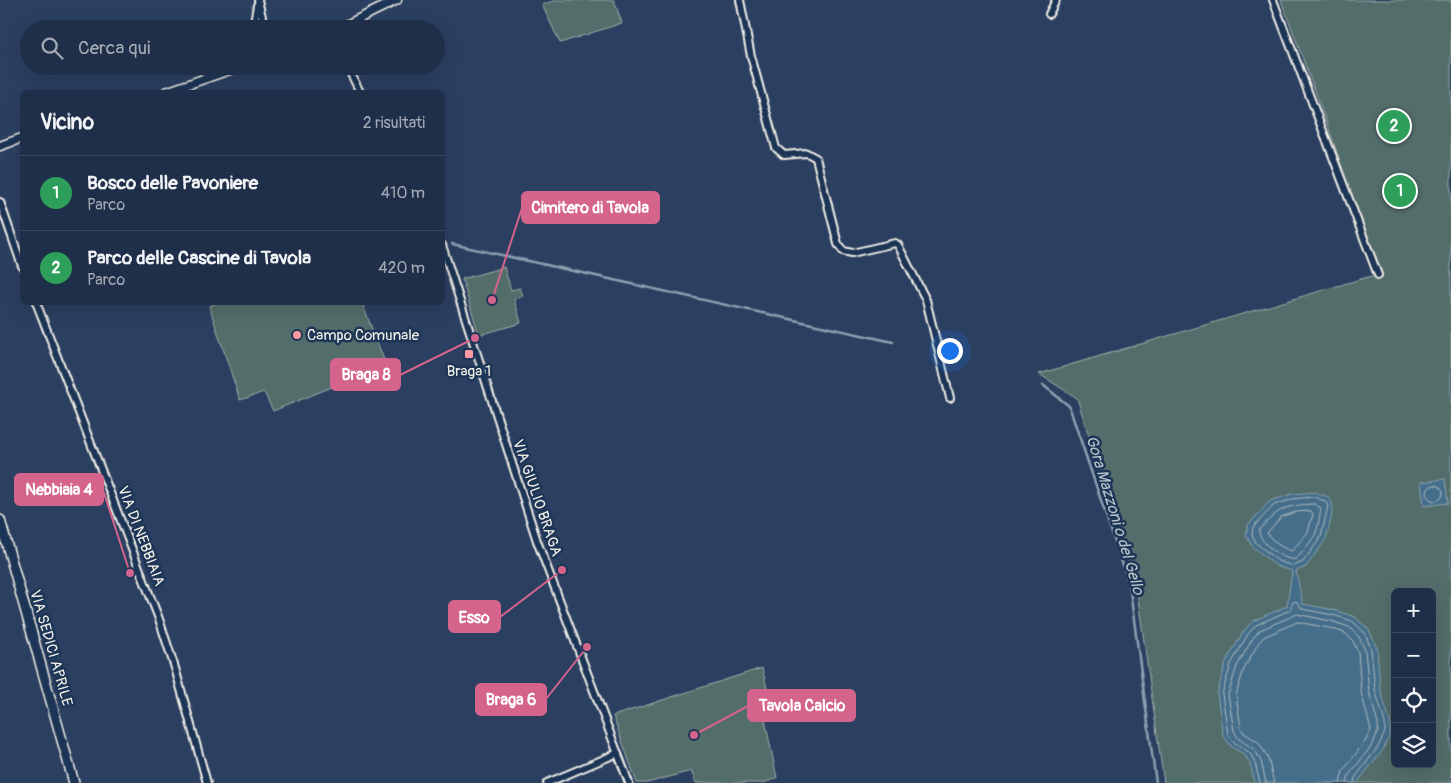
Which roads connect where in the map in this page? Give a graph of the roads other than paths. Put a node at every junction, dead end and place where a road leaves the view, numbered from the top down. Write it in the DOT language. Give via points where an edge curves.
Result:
graph roads {
  1 [pos="397,0"];
  2 [pos="740,0"];
  3 [pos="1056,0"];
  4 [pos="1273,0"];
  5 [pos="258,1"];
  6 [pos="1049,14"];
  7 [pos="255,20"];
  8 [pos="263,20"];
  9 [pos="356,20"];
  10 [pos="214,75"];
  11 [pos="352,75"];
  12 [pos="172,90"];
  13 [pos="359,90"];
  14 [pos="20,139"];
  15 [pos="0,146"];
  16 [pos="0,202"];
  17 [pos="445,254"];
  18 [pos="20,260"];
  19 [pos="1378,275"];
  20 [pos="37,305"];
  21 [pos="950,398"];
  22 [pos="0,520"];
  23 [pos="618,753"];
  24 [pos="74,783"];
  25 [pos="207,783"];
  26 [pos="547,783"];
  27 [pos="629,783"];
  1 -- 9 [label="street"];
  2 -- 21 [label="street" via="751,56 776,148 784,156 807,153 816,158 838,244 843,251 852,253 898,245 926,300"];
  3 -- 6 [label="street"];
  4 -- 19 [label="street"];
  5 -- 7 [label="street"];
  5 -- 8 [label="street"];
  10 -- 12 [label="street"];
  11 -- 13 [label="street"];
  14 -- 15 [label="street"];
  16 -- 18 [label="street"];
  17 -- 23 [label="street, VIA GIULIO BRAGA" via="537,541"];
  20 -- 25 [label="street, VIA DI NEBBIAIA" via="159,618"];
  22 -- 24 [label="main road, VIA SEDICI APRILE"];
  23 -- 26 [label="street"];
  23 -- 27 [label="street, VIA GIULIO BRAGA"];
}
